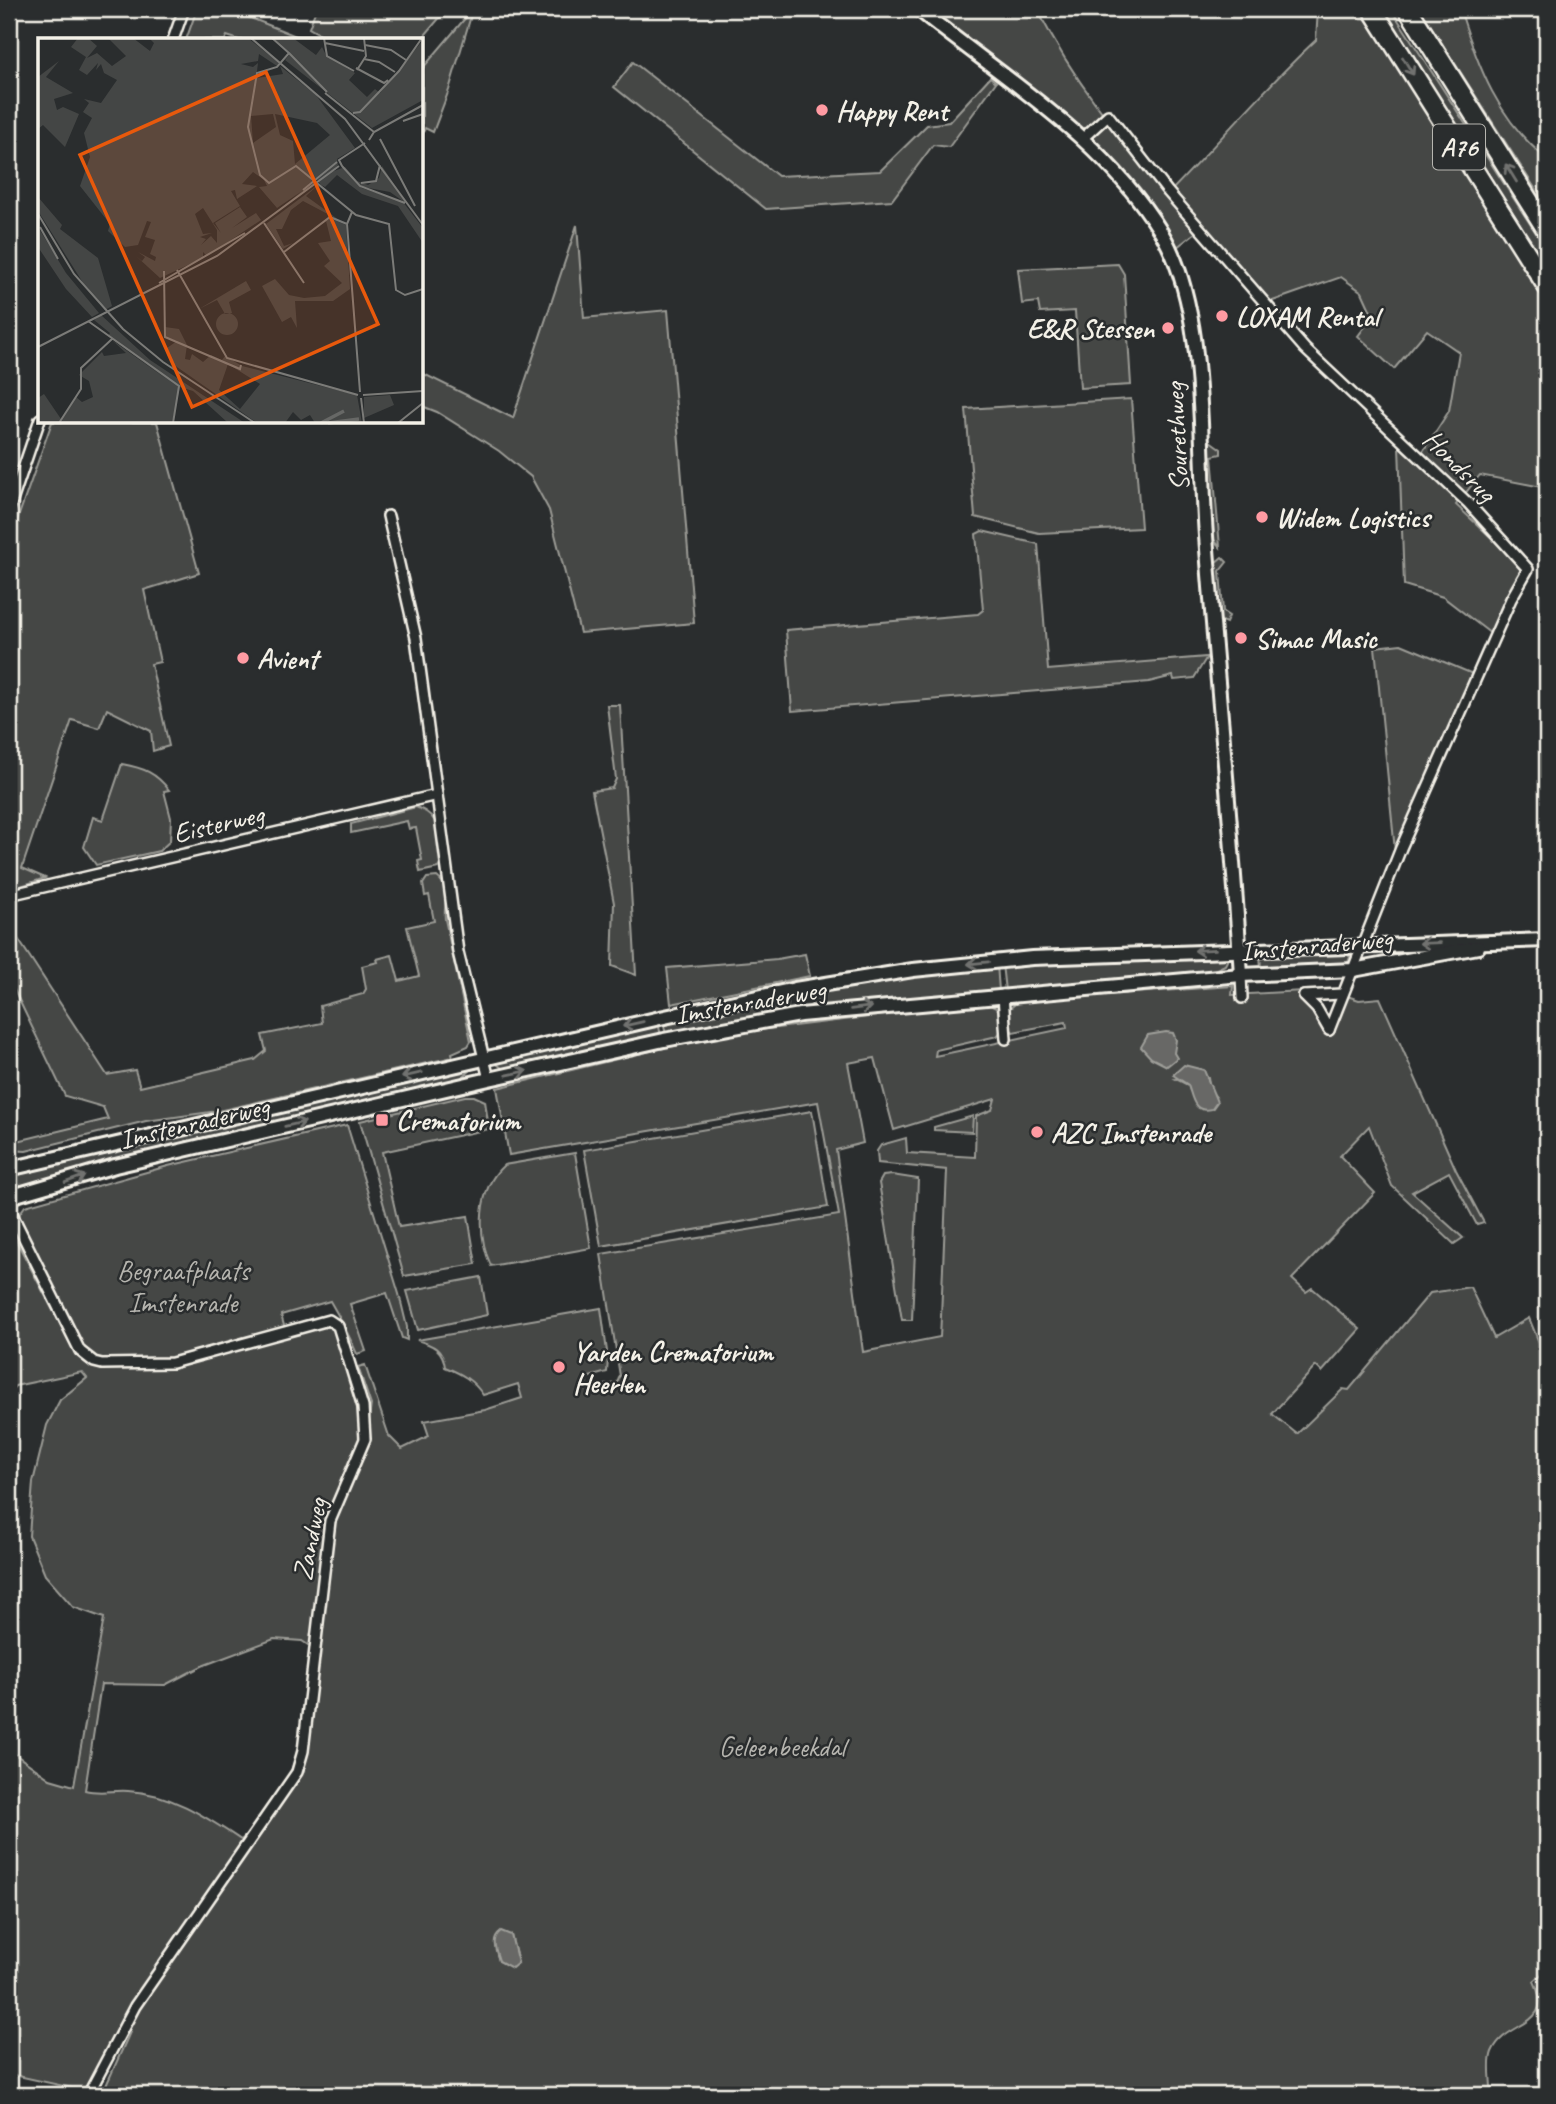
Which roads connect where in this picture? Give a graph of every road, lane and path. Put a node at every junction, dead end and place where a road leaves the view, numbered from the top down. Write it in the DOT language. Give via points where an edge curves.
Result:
graph roads {
  1 [pos="184,9"];
  2 [pos="918,9"];
  3 [pos="1371,9"];
  4 [pos="1408,9"];
  5 [pos="174,38"];
  6 [pos="1082,139"];
  7 [pos="1547,230"];
  8 [pos="1547,286"];
  9 [pos="38,424"];
  10 [pos="9,510"];
  11 [pos="388,516"];
  12 [pos="437,795"];
  13 [pos="9,895"];
  14 [pos="1513,940"];
  15 [pos="1547,940"];
  16 [pos="1362,946"];
  17 [pos="1240,948"];
  18 [pos="1353,970"];
  19 [pos="1241,975"];
  20 [pos="1341,994"];
  21 [pos="1003,995"];
  22 [pos="1242,998"];
  23 [pos="1006,1039"];
  24 [pos="485,1058"];
  25 [pos="489,1079"];
  26 [pos="9,1169"];
  27 [pos="9,1197"];
  28 [pos="9,1208"];
  29 [pos="88,2095"];
  1 -- 5 [label="street"];
  2 -- 6 [label="street, Sourethweg"];
  3 -- 8 [label="highway, A76, one-way"];
  7 -- 4 [label="highway, A76, one-way"];
  6 -- 16 [label="street, Hondsrug" via="1108,115 1167,192 1305,349 1468,503 1528,569 1401,848"];
  6 -- 17 [label="street, Sourethweg" via="1121,176 1172,251 1194,339"];
  9 -- 10 [label="street"];
  11 -- 12 [label="street" via="416,638"];
  12 -- 13 [label="street, Eisterweg"];
  12 -- 24 [label="street" via="458,952"];
  14 -- 15 [label="street, Imstenraderweg"];
  14 -- 16 [label="street, Imstenraderweg, one-way"];
  14 -- 18 [label="street, Imstenraderweg"];
  16 -- 17 [label="street, Imstenraderweg"];
  16 -- 18 [label="street"];
  17 -- 19 [label="street, Sourethweg"];
  17 -- 24 [label="street, Imstenraderweg, one-way" via="1032,958 913,970 782,992"];
  18 -- 19 [label="street, Imstenraderweg"];
  18 -- 20 [label="street"];
  19 -- 21 [label="street, Imstenraderweg"];
  19 -- 22 [label="street"];
  20 -- 20 [label="street" via="1304,996 1329,1030"];
  21 -- 23 [label="street"];
  25 -- 21 [label="street, Imstenraderweg, one-way" via="800,1015"];
  24 -- 25 [label="street"];
  24 -- 26 [label="street, Imstenraderweg, one-way"];
  27 -- 25 [label="street, Imstenraderweg, one-way" via="115,1166"];
  28 -- 29 [label="street, Zandweg" via="80,1351 94,1362 183,1361 329,1320 338,1326 363,1406 365,1439 333,1509 327,1534 297,1772 135,2006"];
}
